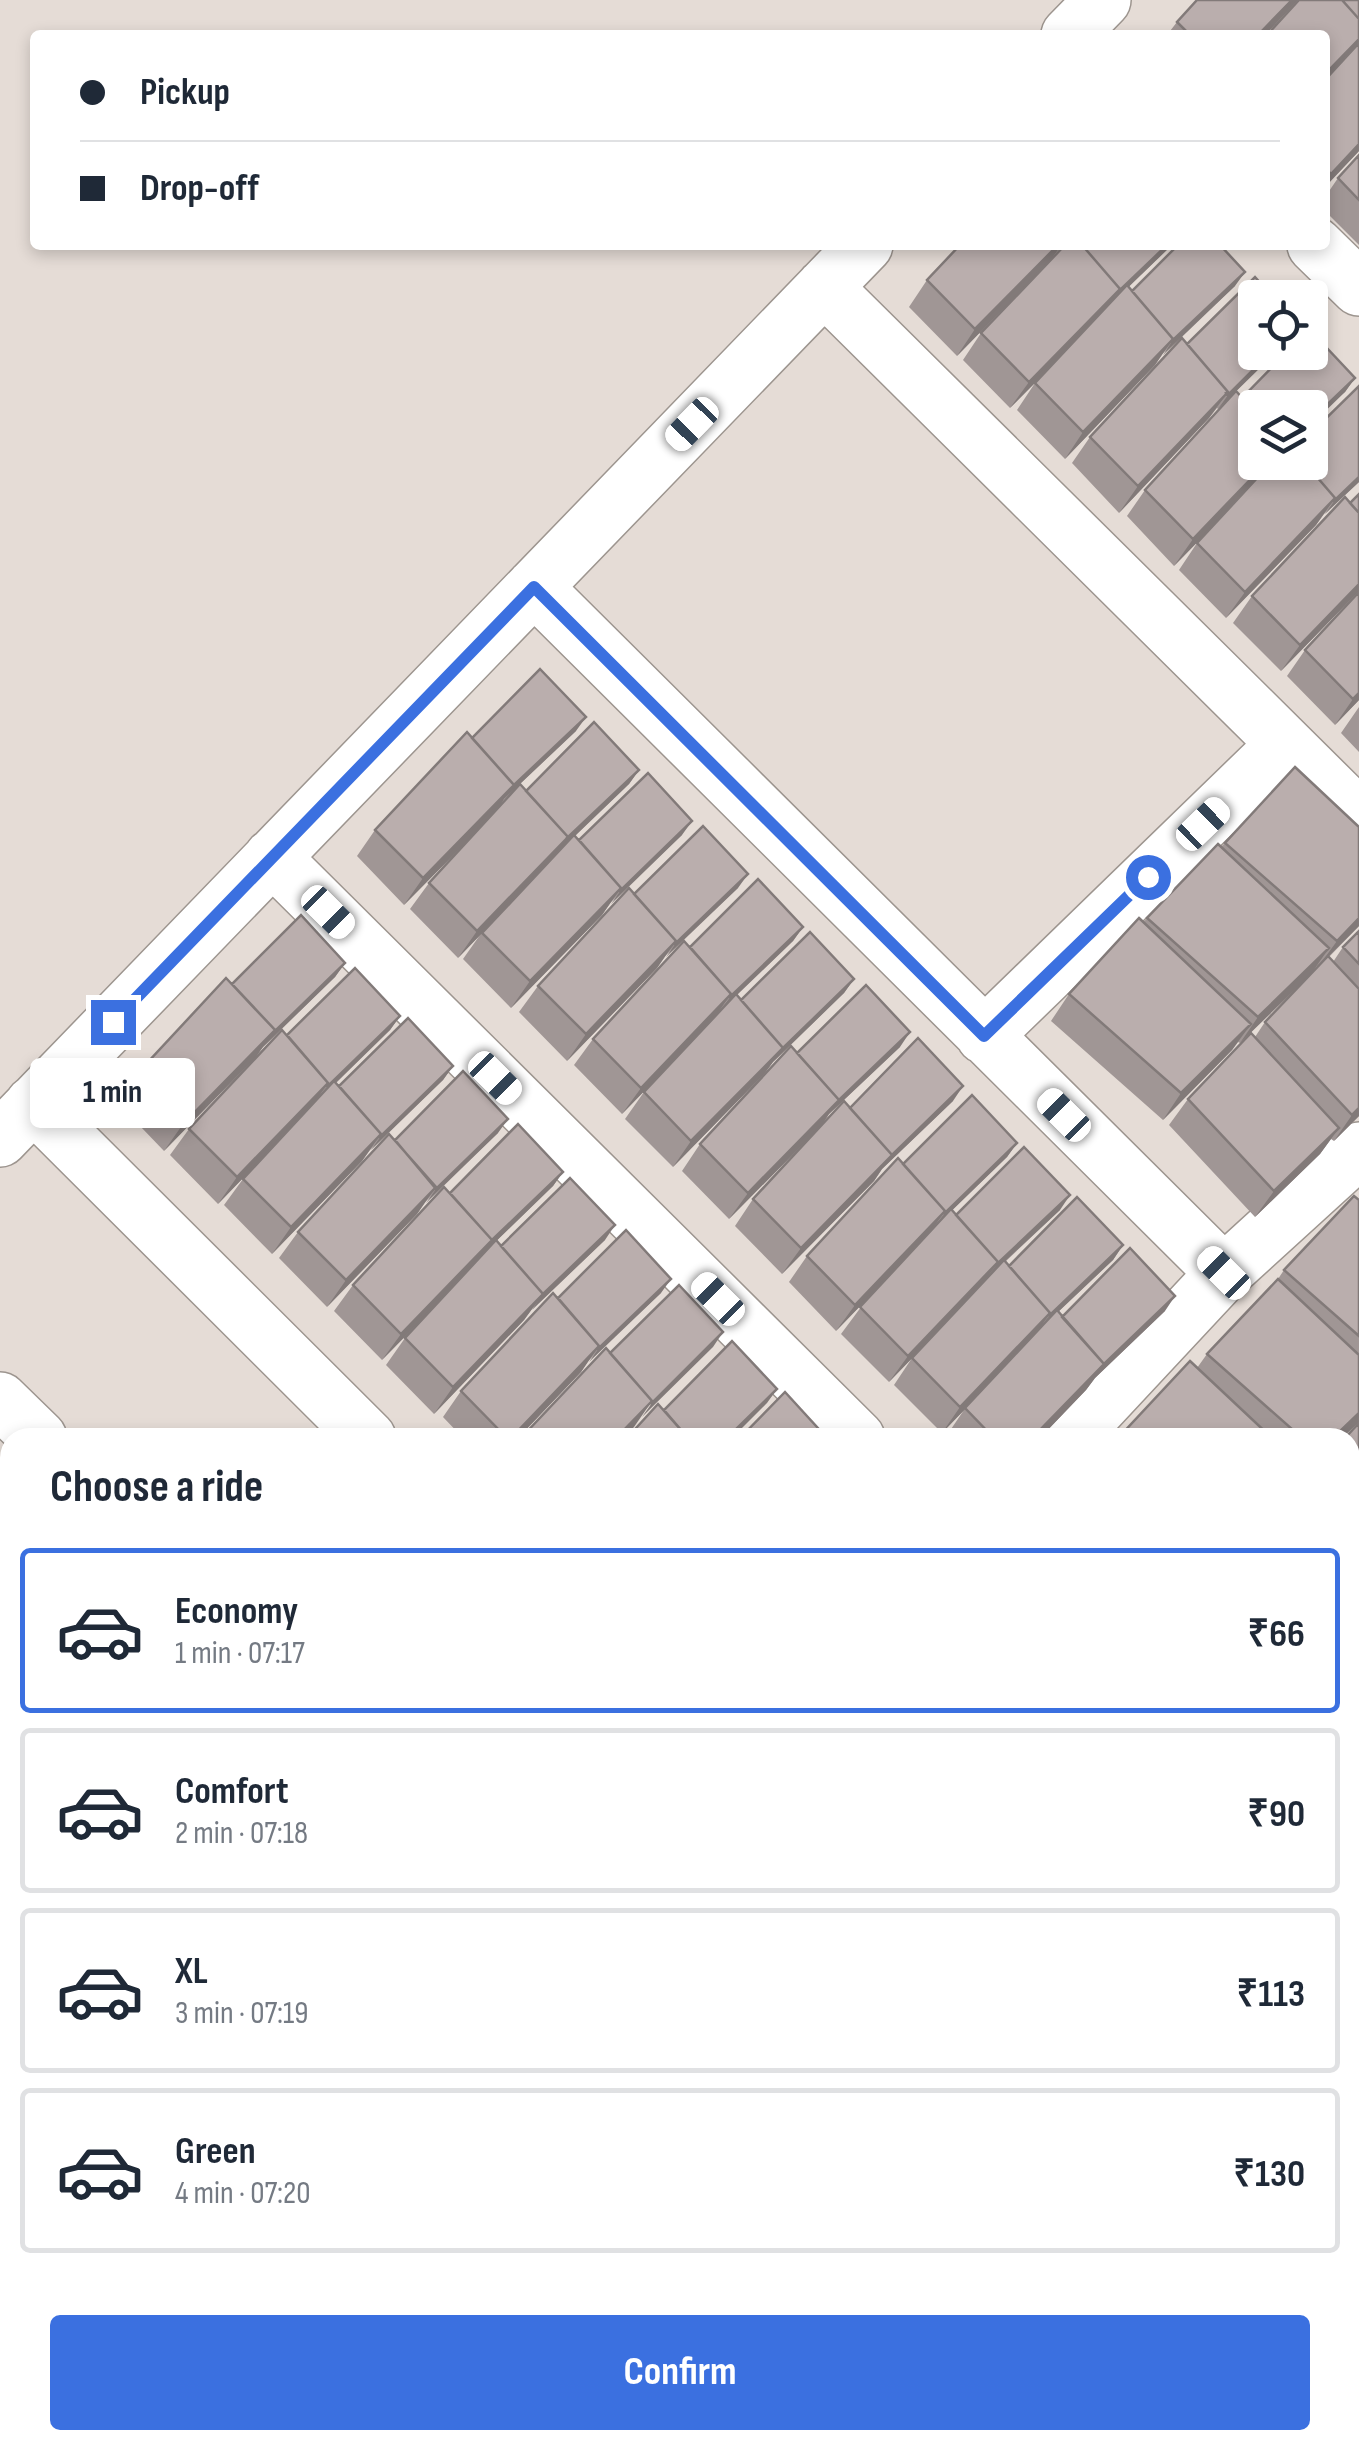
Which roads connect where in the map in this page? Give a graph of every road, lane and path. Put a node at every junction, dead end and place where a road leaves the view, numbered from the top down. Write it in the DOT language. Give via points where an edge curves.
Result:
graph roads {
  1 [pos="860,250"];
  2 [pos="1320,250"];
  3 [pos="824,287"];
  4 [pos="1359,288"];
  5 [pos="534,587"];
  6 [pos="1285,744"];
  7 [pos="1359,816"];
  8 [pos="272,857"];
  9 [pos="984,1036"];
  10 [pos="17,1121"];
  11 [pos="1358,1153"];
  12 [pos="1224,1273"];
  13 [pos="0,1400"];
  14 [pos="29,1428"];
  15 [pos="357,1428"];
  16 [pos="847,1428"];
  17 [pos="1079,1428"];
  1 -- 3 [label="street"];
  2 -- 4 [label="street"];
  3 -- 5 [label="street"];
  3 -- 6 [label="street"];
  5 -- 8 [label="street"];
  5 -- 9 [label="street"];
  6 -- 7 [label="street"];
  6 -- 9 [label="street"];
  8 -- 10 [label="street"];
  8 -- 16 [label="street"];
  9 -- 12 [label="street"];
  10 -- 15 [label="street"];
  11 -- 12 [label="street"];
  12 -- 17 [label="street"];
  13 -- 14 [label="street"];
}
